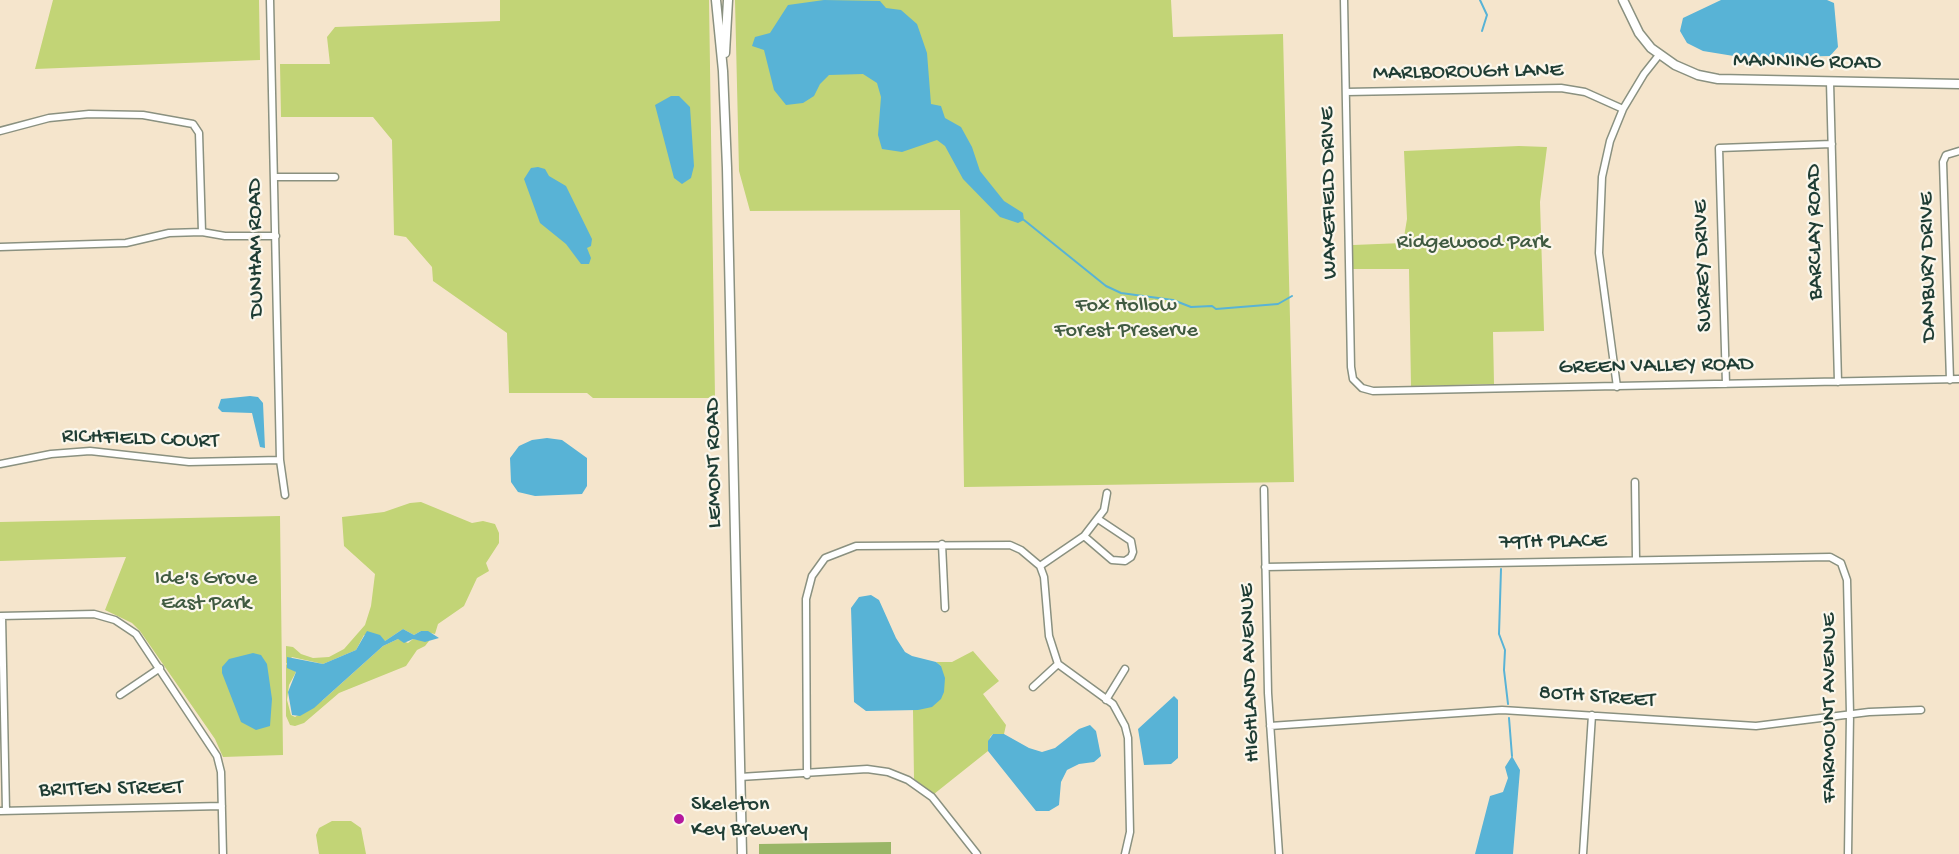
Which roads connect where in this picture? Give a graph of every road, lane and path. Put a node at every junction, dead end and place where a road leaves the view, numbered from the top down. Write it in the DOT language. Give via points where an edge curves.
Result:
graph roads {
  1 [pos="270,0"];
  2 [pos="716,0"];
  3 [pos="728,0"];
  4 [pos="1344,0"];
  5 [pos="1623,0"];
  6 [pos="1659,56"];
  7 [pos="723,71"];
  8 [pos="1830,82"];
  9 [pos="1959,84"];
  10 [pos="1346,93"];
  11 [pos="1623,109"];
  12 [pos="0,131"];
  13 [pos="1832,144"];
  14 [pos="1959,152"];
  15 [pos="274,177"];
  16 [pos="335,177"];
  17 [pos="202,232"];
  18 [pos="276,236"];
  19 [pos="0,247"];
  20 [pos="1950,380"];
  21 [pos="1959,380"];
  22 [pos="1838,382"];
  23 [pos="1357,384"];
  24 [pos="1725,384"];
  25 [pos="1617,387"];
  26 [pos="280,460"];
  27 [pos="0,464"];
  28 [pos="1635,482"];
  29 [pos="1264,489"];
  30 [pos="1107,493"];
  31 [pos="285,495"];
  32 [pos="1098,519"];
  33 [pos="1084,536"];
  34 [pos="942,544"];
  35 [pos="1636,559"];
  36 [pos="1841,563"];
  37 [pos="1040,566"];
  38 [pos="1265,567"];
  39 [pos="945,608"];
  40 [pos="1,616"];
  41 [pos="1058,664"];
  42 [pos="160,668"];
  43 [pos="1125,669"];
  44 [pos="1033,687"];
  45 [pos="120,695"];
  46 [pos="1106,700"];
  47 [pos="1921,710"];
  48 [pos="1850,714"];
  49 [pos="1592,715"];
  50 [pos="1270,726"];
  51 [pos="807,775"];
  52 [pos="740,777"];
  53 [pos="222,806"];
  54 [pos="3,811"];
  55 [pos="973,852"];
  56 [pos="223,854"];
  57 [pos="742,854"];
  58 [pos="1125,854"];
  59 [pos="1278,854"];
  60 [pos="1583,854"];
  61 [pos="1848,854"];
  1 -- 15 [label="street, DUNHAM ROAD"];
  2 -- 7 [label="main road, LEMONT ROAD"];
  3 -- 7 [label="main road, LEMONT ROAD"];
  4 -- 10 [label="street, WAKEFIELD DRIVE"];
  5 -- 6 [label="main road, MANNING ROAD" via="1639,33"];
  6 -- 8 [label="main road, MANNING ROAD" via="1686,71 1710,78"];
  6 -- 11 [label="street"];
  7 -- 52 [label="main road, LEMONT ROAD"];
  8 -- 9 [label="main road, MANNING ROAD"];
  8 -- 13 [label="street, BARCLAY ROAD"];
  10 -- 11 [label="street, MARLBOROUGH LANE" via="1561,88 1585,92"];
  10 -- 23 [label="street, WAKEFIELD DRIVE" via="1351,367"];
  11 -- 25 [label="street" via="1604,166 1599,216 1601,282"];
  12 -- 17 [label="street" via="49,118 89,114 143,115 193,124 199,133"];
  13 -- 22 [label="street, BARCLAY ROAD"];
  13 -- 24 [label="street, SURREY DRIVE" via="1719,148"];
  14 -- 20 [label="street, DANBURY DRIVE" via="1946,154 1943,162"];
  15 -- 16 [label="street"];
  15 -- 18 [label="street, DUNHAM ROAD"];
  17 -- 18 [label="street" via="225,237"];
  17 -- 19 [label="street" via="169,232 126,243"];
  18 -- 26 [label="street, DUNHAM ROAD"];
  20 -- 21 [label="street, GREEN VALLEY ROAD"];
  20 -- 22 [label="street, GREEN VALLEY ROAD"];
  22 -- 24 [label="street, GREEN VALLEY ROAD"];
  23 -- 25 [label="street, GREEN VALLEY ROAD" via="1373,391"];
  24 -- 25 [label="street, GREEN VALLEY ROAD"];
  26 -- 27 [label="street, RICHFIELD COURT" via="189,462 90,451"];
  26 -- 31 [label="street, DUNHAM ROAD"];
  28 -- 35 [label="street"];
  29 -- 38 [label="street, HIGHLAND AVENUE"];
  30 -- 32 [label="street"];
  32 -- 33 [label="street"];
  32 -- 33 [label="street" via="1131,542 1131,557 1125,561 1112,560"];
  33 -- 37 [label="street"];
  34 -- 37 [label="street" via="1012,546"];
  34 -- 39 [label="street"];
  34 -- 51 [label="street" via="855,546 825,558 812,576 806,604"];
  35 -- 36 [label="street, 79TH PLACE" via="1823,555"];
  35 -- 38 [label="street, 79TH PLACE"];
  36 -- 48 [label="street, FAIRMOUNT AVENUE" via="1847,580"];
  37 -- 41 [label="street" via="1047,587 1050,644"];
  38 -- 50 [label="street, HIGHLAND AVENUE"];
  40 -- 42 [label="street" via="104,616 136,634"];
  40 -- 54 [label="street"];
  41 -- 44 [label="street"];
  41 -- 46 [label="street"];
  42 -- 45 [label="street"];
  42 -- 53 [label="street" via="217,756"];
  43 -- 46 [label="street"];
  46 -- 58 [label="street" via="1122,719 1128,738 1130,832"];
  47 -- 48 [label="street, 80TH STREET"];
  48 -- 49 [label="street, 80TH STREET" via="1756,726"];
  48 -- 61 [label="street, FAIRMOUNT AVENUE"];
  49 -- 50 [label="street, 80TH STREET" via="1502,710"];
  49 -- 60 [label="street"];
  50 -- 59 [label="street, HIGHLAND AVENUE"];
  51 -- 52 [label="street"];
  51 -- 55 [label="street" via="867,769 905,779 932,797"];
  52 -- 57 [label="main road, LEMONT ROAD"];
  53 -- 54 [label="street, BRITTEN STREET"];
  53 -- 56 [label="street"];
}
